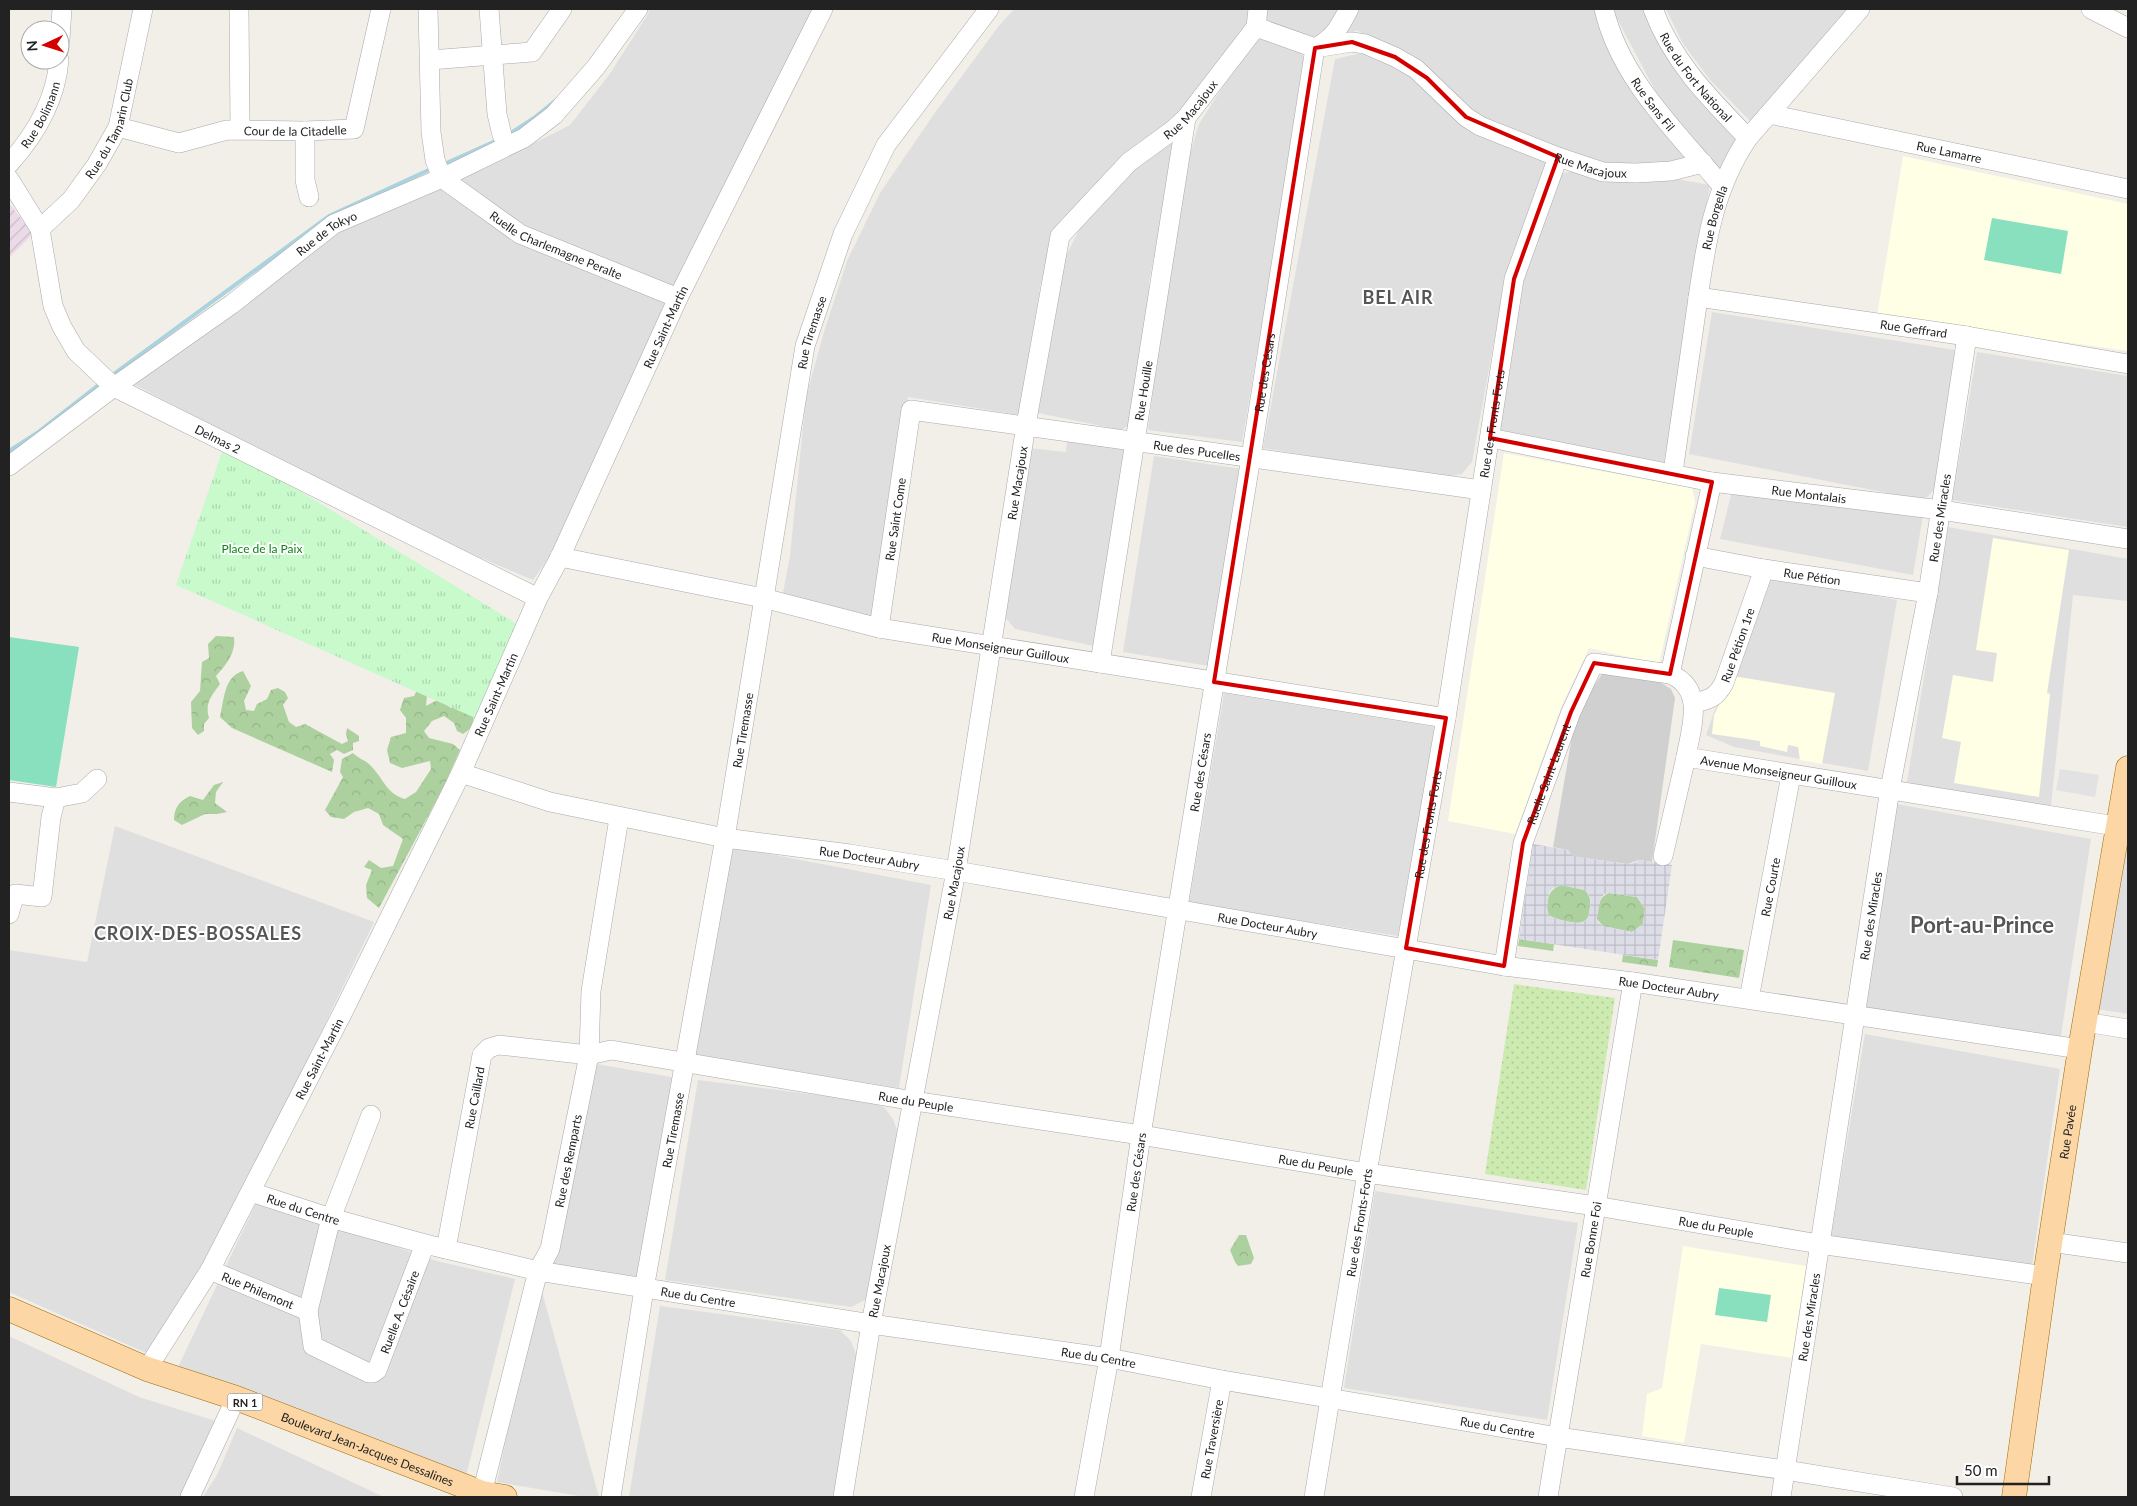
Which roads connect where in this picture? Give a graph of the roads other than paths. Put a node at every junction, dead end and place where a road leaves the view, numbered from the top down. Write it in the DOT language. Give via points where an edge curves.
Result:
graph roads {
  1 [pos="143,9"];
  2 [pos="239,9"];
  3 [pos="381,9"];
  4 [pos="428,9"];
  5 [pos="489,9"];
  6 [pos="562,9"];
  7 [pos="638,9"];
  8 [pos="823,9"];
  9 [pos="989,9"];
  10 [pos="1349,9"];
  11 [pos="1604,9"];
  12 [pos="1654,9"];
  13 [pos="1860,9"];
  14 [pos="2091,9"];
  15 [pos="1257,18"];
  16 [pos="2128,28"];
  17 [pos="1315,48"];
  18 [pos="493,55"];
  19 [pos="430,60"];
  20 [pos="58,70"];
  21 [pos="1769,114"];
  22 [pos="1186,118"];
  23 [pos="118,127"];
  24 [pos="240,129"];
  25 [pos="305,131"];
  26 [pos="502,135"];
  27 [pos="1748,138"];
  28 [pos="1558,157"];
  29 [pos="1703,163"];
  30 [pos="9,164"];
  31 [pos="439,170"];
  32 [pos="9,179"];
  33 [pos="1722,186"];
  34 [pos="2128,189"];
  35 [pos="309,197"];
  36 [pos="40,229"];
  37 [pos="1698,297"];
  38 [pos="678,298"];
  39 [pos="1967,336"];
  40 [pos="2128,364"];
  41 [pos="114,388"];
  42 [pos="912,410"];
  43 [pos="1026,425"];
  44 [pos="1490,438"];
  45 [pos="1136,442"];
  46 [pos="1251,457"];
  47 [pos="9,466"];
  48 [pos="1673,472"];
  49 [pos="1712,482"];
  50 [pos="1481,490"];
  51 [pos="1941,510"];
  52 [pos="2128,539"];
  53 [pos="1695,556"];
  54 [pos="560,557"];
  55 [pos="1764,569"];
  56 [pos="1928,593"];
  57 [pos="538,598"];
  58 [pos="763,598"];
  59 [pos="880,628"];
  60 [pos="991,646"];
  61 [pos="1100,662"];
  62 [pos="1670,674"];
  63 [pos="1214,682"];
  64 [pos="1693,703"];
  65 [pos="1446,718"];
  66 [pos="1686,757"];
  67 [pos="2128,768"];
  68 [pos="461,773"];
  69 [pos="1791,775"];
  70 [pos="97,779"];
  71 [pos="1890,789"];
  72 [pos="9,792"];
  73 [pos="56,798"];
  74 [pos="619,818"];
  75 [pos="2124,827"];
  76 [pos="725,838"];
  77 [pos="1663,856"];
  78 [pos="956,871"];
  79 [pos="1178,910"];
  80 [pos="9,914"];
  81 [pos="1406,948"];
  82 [pos="1504,966"];
  83 [pos="1633,982"];
  84 [pos="1748,999"];
  85 [pos="1856,1016"];
  86 [pos="2085,1022"];
  87 [pos="2128,1028"];
  88 [pos="2080,1049"];
  89 [pos="589,1055"];
  90 [pos="686,1063"];
  91 [pos="914,1101"];
  92 [pos="371,1115"];
  93 [pos="1141,1135"];
  94 [pos="1367,1173"];
  95 [pos="251,1192"];
  96 [pos="1596,1206"];
  97 [pos="331,1218"];
  98 [pos="2050,1242"];
  99 [pos="425,1244"];
  100 [pos="1819,1244"];
  101 [pos="446,1249"];
  102 [pos="2128,1252"];
  103 [pos="210,1270"];
  104 [pos="538,1271"];
  105 [pos="2045,1276"];
  106 [pos="644,1289"];
  107 [pos="9,1309"];
  108 [pos="308,1311"];
  109 [pos="871,1324"];
  110 [pos="1109,1358"];
  111 [pos="147,1369"];
  112 [pos="1222,1380"];
  113 [pos="236,1398"];
  114 [pos="1330,1398"];
  115 [pos="1558,1437"];
  116 [pos="1785,1470"];
  117 [pos="481,1495"];
  118 [pos="190,1497"];
  119 [pos="505,1497"];
  120 [pos="612,1497"];
  121 [pos="843,1497"];
  122 [pos="1084,1497"];
  123 [pos="1201,1497"];
  124 [pos="1314,1497"];
  125 [pos="1548,1497"];
  126 [pos="1781,1497"];
  127 [pos="1953,1497"];
  128 [pos="2014,1497"];
  1 -- 23 [label="street, Rue du Tamarin Club"];
  2 -- 24 [label="street"];
  3 -- 25 [label="street, Cour de la Citadelle" via="354,129"];
  4 -- 19 [label="street"];
  5 -- 18 [label="street"];
  6 -- 18 [label="street" via="532,52"];
  7 -- 31 [label="street, Rue de Tokyo" via="600,61 554,115 524,138"];
  8 -- 38 [label="street, Rue Saint-Martin"];
  9 -- 58 [label="street, Rue Tiremasse" via="886,145 843,234 804,346"];
  10 -- 17 [label="street" via="1330,40"];
  11 -- 29 [label="street, Rue Sans Fil" via="1626,64 1659,112"];
  12 -- 27 [label="street, Rue du Fort National" via="1678,58 1700,88"];
  13 -- 21 [label="street, Rue Borgella"];
  14 -- 16 [label="street"];
  15 -- 17 [label="street, Rue Macajoux"];
  15 -- 22 [label="street, Rue Macajoux"];
  17 -- 28 [label="street, Rue Macajoux" via="1352,42 1395,57 1416,69 1466,117"];
  17 -- 46 [label="street, Rue des Césars"];
  18 -- 19 [label="street"];
  18 -- 26 [label="street" via="496,114"];
  19 -- 31 [label="street" via="431,132"];
  20 -- 30 [label="street, Rue Bolimann" via="52,96 24,146"];
  21 -- 27 [label="street, Rue Borgella"];
  21 -- 34 [label="street, Rue Lamarre"];
  22 -- 43 [label="street, Rue Macajoux" via="1129,162 1060,236"];
  22 -- 45 [label="street, Rue Houille"];
  23 -- 24 [label="street, Cour de la Citadelle" via="179,143"];
  23 -- 36 [label="street, Rue du Tamarin Club" via="71,200"];
  24 -- 25 [label="street, Cour de la Citadelle"];
  25 -- 35 [label="street" via="305,180"];
  27 -- 33 [label="street, Rue Borgella"];
  28 -- 29 [label="street, Rue Macajoux" via="1603,172 1671,172"];
  28 -- 44 [label="street, Rue des Fronts-Forts" via="1514,279"];
  29 -- 33 [label="street, Rue Sans Fil"];
  31 -- 38 [label="street, Ruelle Charlemagne Peralte" via="520,234"];
  31 -- 41 [label="street, Rue de Tokyo" via="334,224 232,304"];
  32 -- 36 [label="street, Delmas 2"];
  33 -- 37 [label="street, Rue Borgella" via="1706,242"];
  36 -- 41 [label="street, Delmas 2" via="53,306 62,327 76,351"];
  37 -- 39 [label="street, Rue Geffrard"];
  37 -- 48 [label="street, Rue Borgella"];
  38 -- 54 [label="street, Rue Saint-Martin"];
  39 -- 40 [label="street, Rue Geffrard"];
  39 -- 51 [label="street, Rue des Miracles"];
  41 -- 47 [label="street, Rue de Tokyo"];
  41 -- 57 [label="street, Delmas 2"];
  42 -- 43 [label="street, Rue des Pucelles"];
  42 -- 59 [label="street, Rue Saint Come"];
  43 -- 45 [label="street, Rue des Pucelles"];
  43 -- 60 [label="street, Rue Macajoux"];
  44 -- 48 [label="street, Rue Montalais"];
  44 -- 50 [label="street, Rue des Fronts-Forts"];
  45 -- 46 [label="street, Rue des Pucelles"];
  45 -- 61 [label="street, Rue Houille"];
  46 -- 50 [label="street, Rue des Pucelles"];
  46 -- 63 [label="street, Rue des Césars"];
  48 -- 49 [label="street, Rue Montalais"];
  49 -- 51 [label="street, Rue Montalais"];
  49 -- 53 [label="street"];
  50 -- 65 [label="street, Rue des Fronts-Forts"];
  51 -- 52 [label="street, Rue Montalais"];
  51 -- 56 [label="street, Rue des Miracles"];
  53 -- 55 [label="street, Rue Pétion"];
  53 -- 62 [label="street"];
  54 -- 57 [label="street, Rue Saint-Martin"];
  54 -- 58 [label="street, Rue Monseigneur Guilloux"];
  55 -- 56 [label="street, Rue Pétion"];
  55 -- 64 [label="street, Rue Pétion 1re" via="1719,693 1714,698"];
  56 -- 71 [label="street, Rue des Miracles"];
  57 -- 68 [label="street, Rue Saint-Martin"];
  58 -- 59 [label="street, Rue Monseigneur Guilloux"];
  58 -- 76 [label="street, Rue Tiremasse"];
  59 -- 60 [label="street, Rue Monseigneur Guilloux"];
  60 -- 61 [label="street, Rue Monseigneur Guilloux"];
  60 -- 78 [label="street, Rue Macajoux"];
  61 -- 63 [label="street, Rue Monseigneur Guilloux"];
  62 -- 64 [label="street" via="1685,683"];
  62 -- 82 [label="street, Ruelle Saint-Laurent" via="1594,663 1571,712 1523,843"];
  63 -- 65 [label="street, Rue Monseigneur Guilloux"];
  63 -- 79 [label="street, Rue des Césars"];
  64 -- 66 [label="street, Avenue Monseigneur Guilloux"];
  65 -- 81 [label="street, Rue des Fronts-Forts"];
  66 -- 69 [label="street, Avenue Monseigneur Guilloux"];
  66 -- 77 [label="street"];
  67 -- 75 [label="main road, Rue Pavée"];
  68 -- 74 [label="street, Rue Docteur Aubry" via="550,802"];
  68 -- 95 [label="street, Rue Saint-Martin"];
  69 -- 71 [label="street, Avenue Monseigneur Guilloux"];
  69 -- 84 [label="street, Rue Courte"];
  70 -- 73 [label="street" via="82,793"];
  71 -- 75 [label="street, Avenue Monseigneur Guilloux"];
  71 -- 85 [label="street, Rue des Miracles"];
  72 -- 73 [label="street"];
  73 -- 80 [label="street" via="42,897 15,894"];
  74 -- 76 [label="street, Rue Docteur Aubry"];
  74 -- 89 [label="street, Rue des Remparts" via="591,991"];
  75 -- 86 [label="main road, Rue Pavée"];
  76 -- 78 [label="street, Rue Docteur Aubry"];
  76 -- 90 [label="street, Rue Tiremasse"];
  78 -- 79 [label="street, Rue Docteur Aubry"];
  78 -- 91 [label="street, Rue Macajoux"];
  79 -- 81 [label="street, Rue Docteur Aubry"];
  79 -- 93 [label="street, Rue des Césars"];
  81 -- 82 [label="street, Rue Docteur Aubry"];
  81 -- 94 [label="street, Rue des Fronts-Forts"];
  82 -- 83 [label="street, Rue Docteur Aubry"];
  83 -- 84 [label="street, Rue Docteur Aubry"];
  83 -- 96 [label="street, Rue Bonne Foi"];
  84 -- 85 [label="street, Rue Docteur Aubry"];
  85 -- 88 [label="street, Rue Docteur Aubry"];
  85 -- 100 [label="street, Rue des Miracles"];
  86 -- 87 [label="street"];
  86 -- 88 [label="main road, Rue Pavée"];
  88 -- 98 [label="main road, Rue Pavée"];
  89 -- 90 [label="street, Rue du Peuple" via="611,1050"];
  89 -- 101 [label="street, Rue Caillard" via="499,1045 482,1055"];
  89 -- 104 [label="street, Rue des Remparts" via="550,1249"];
  90 -- 91 [label="street, Rue du Peuple"];
  90 -- 106 [label="street, Rue Tiremasse"];
  91 -- 93 [label="street, Rue du Peuple"];
  91 -- 109 [label="street, Rue Macajoux"];
  92 -- 97 [label="street"];
  93 -- 94 [label="street, Rue du Peuple"];
  93 -- 110 [label="street, Rue des Césars"];
  94 -- 96 [label="street, Rue du Peuple"];
  94 -- 114 [label="street, Rue des Fronts-Forts"];
  95 -- 97 [label="street, Rue du Centre"];
  95 -- 103 [label="street, Rue Saint-Martin"];
  96 -- 100 [label="street, Rue du Peuple"];
  96 -- 115 [label="street, Rue Bonne Foi"];
  97 -- 99 [label="street, Rue du Centre"];
  97 -- 108 [label="street"];
  98 -- 102 [label="street"];
  98 -- 105 [label="main road, Rue Pavée"];
  99 -- 101 [label="street, Rue du Centre"];
  99 -- 108 [label="street, Ruelle A. Césaire" via="377,1370 373,1373 313,1346"];
  100 -- 105 [label="street, Rue du Peuple"];
  100 -- 116 [label="street, Rue des Miracles"];
  101 -- 104 [label="street, Rue du Centre"];
  103 -- 108 [label="street, Rue Philemont"];
  103 -- 111 [label="street, Rue Saint-Martin"];
  104 -- 106 [label="street, Rue du Centre"];
  104 -- 117 [label="street, Rue des Remparts"];
  105 -- 128 [label="main road, Rue Pavée"];
  106 -- 109 [label="street, Rue du Centre"];
  106 -- 120 [label="street, Rue Tiremasse"];
  107 -- 111 [label="main road, Boulevard Jean-Jacques Dessalines / RN 1"];
  109 -- 110 [label="street, Rue du Centre"];
  109 -- 121 [label="street, Rue Macajoux"];
  110 -- 112 [label="street, Rue du Centre"];
  110 -- 122 [label="street, Rue des Césars"];
  111 -- 113 [label="main road, Boulevard Jean-Jacques Dessalines / RN 1"];
  112 -- 114 [label="street, Rue du Centre"];
  112 -- 123 [label="street, Rue Traversière"];
  113 -- 117 [label="main road, Boulevard Jean-Jacques Dessalines / RN 1"];
  113 -- 118 [label="street"];
  114 -- 115 [label="street, Rue du Centre"];
  114 -- 124 [label="street, Rue des Fronts-Forts"];
  115 -- 116 [label="street, Rue du Centre"];
  115 -- 125 [label="street, Rue Bonne Foi"];
  116 -- 126 [label="street, Rue des Miracles"];
  116 -- 127 [label="street, Rue du Centre"];
  117 -- 119 [label="main road, Boulevard Jean-Jacques Dessalines / RN 1"];
}
